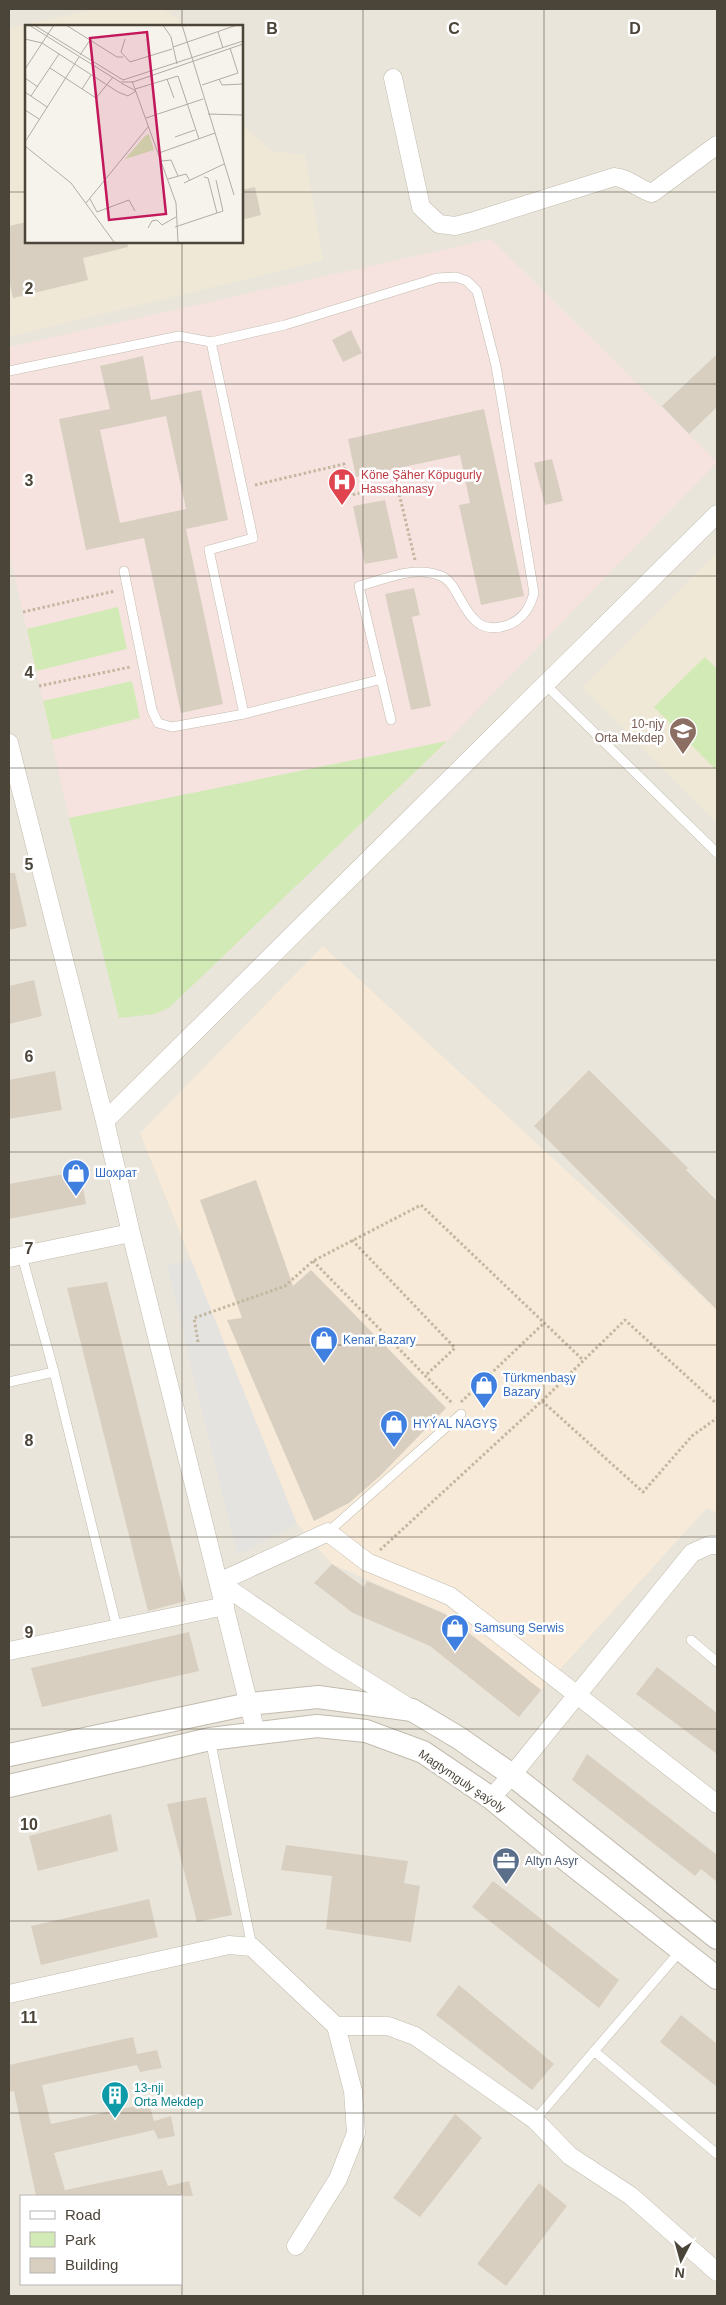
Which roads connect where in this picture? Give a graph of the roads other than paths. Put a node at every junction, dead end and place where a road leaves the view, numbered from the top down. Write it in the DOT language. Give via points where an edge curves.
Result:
graph roads {
  1 [pos="393,78"];
  2 [pos="717,145"];
  3 [pos="211,342"];
  4 [pos="9,371"];
  5 [pos="717,514"];
  6 [pos="124,571"];
  7 [pos="382,679"];
  8 [pos="545,684"];
  9 [pos="244,714"];
  10 [pos="391,720"];
  11 [pos="9,744"];
  12 [pos="13,778"];
  13 [pos="717,853"];
  14 [pos="105,1121"];
  15 [pos="131,1233"];
  16 [pos="15,1257"];
  17 [pos="54,1372"];
  18 [pos="9,1382"];
  19 [pos="462,1414"];
  20 [pos="328,1532"];
  21 [pos="717,1545"];
  22 [pos="219,1582"];
  23 [pos="225,1606"];
  24 [pos="117,1628"];
  25 [pos="691,1640"];
  26 [pos="9,1651"];
  27 [pos="717,1662"];
  28 [pos="576,1693"];
  29 [pos="250,1704"];
  30 [pos="412,1710"];
  31 [pos="256,1733"];
  32 [pos="210,1738"];
  33 [pos="9,1755"];
  34 [pos="512,1774"];
  35 [pos="9,1786"];
  36 [pos="490,1798"];
  37 [pos="717,1804"];
  38 [pos="717,1938"];
  39 [pos="252,1947"];
  40 [pos="681,1950"];
  41 [pos="717,1978"];
  42 [pos="9,1994"];
  43 [pos="336,2026"];
  44 [pos="594,2051"];
  45 [pos="534,2120"];
  46 [pos="717,2154"];
  47 [pos="296,2246"];
  48 [pos="717,2272"];
  1 -- 2 [label="street" via="421,207 439,224 455,226 614,177 624,178 652,193"];
  3 -- 4 [label="lane" via="179,336"];
  3 -- 7 [label="lane" via="285,325 437,278 456,277 467,281 477,292 496,366 534,593 531,604 517,620 496,627 476,621 444,576 417,570 359,586"];
  3 -- 9 [label="lane" via="253,538 209,550"];
  5 -- 8 [label="street"];
  6 -- 9 [label="lane" via="152,710 158,723 172,727"];
  7 -- 9 [label="lane"];
  7 -- 10 [label="lane"];
  8 -- 13 [label="lane"];
  8 -- 14 [label="street"];
  11 -- 12 [label="street"];
  12 -- 14 [label="street"];
  14 -- 15 [label="street"];
  15 -- 16 [label="street"];
  15 -- 22 [label="street"];
  16 -- 17 [label="lane"];
  17 -- 18 [label="lane"];
  17 -- 24 [label="lane"];
  19 -- 20 [label="lane"];
  20 -- 22 [label="street"];
  20 -- 28 [label="street" via="367,1562 450,1596"];
  21 -- 28 [label="street" via="710,1544 692,1553"];
  22 -- 23 [label="street"];
  22 -- 30 [label="street"];
  23 -- 24 [label="street"];
  23 -- 29 [label="street"];
  24 -- 26 [label="street"];
  25 -- 27 [label="lane"];
  28 -- 34 [label="street"];
  28 -- 37 [label="street"];
  29 -- 30 [label="street" via="318,1697"];
  29 -- 31 [label="street"];
  29 -- 33 [label="street"];
  30 -- 34 [label="street"];
  31 -- 32 [label="street, Magtymguly şaýoly"];
  31 -- 36 [label="street, Magtymguly şaýoly" via="317,1726 366,1731 423,1752"];
  32 -- 35 [label="street, Magtymguly şaýoly"];
  32 -- 39 [label="lane"];
  34 -- 36 [label="street"];
  34 -- 38 [label="street"];
  36 -- 40 [label="street, Magtymguly şaýoly"];
  39 -- 42 [label="street" via="229,1945"];
  39 -- 43 [label="street"];
  40 -- 41 [label="street, Magtymguly şaýoly"];
  40 -- 44 [label="lane"];
  43 -- 45 [label="street" via="388,2026 415,2036"];
  43 -- 47 [label="street" via="353,2091 356,2134 338,2179"];
  44 -- 45 [label="lane"];
  44 -- 46 [label="lane"];
  45 -- 48 [label="street" via="570,2156 631,2196"];
}
